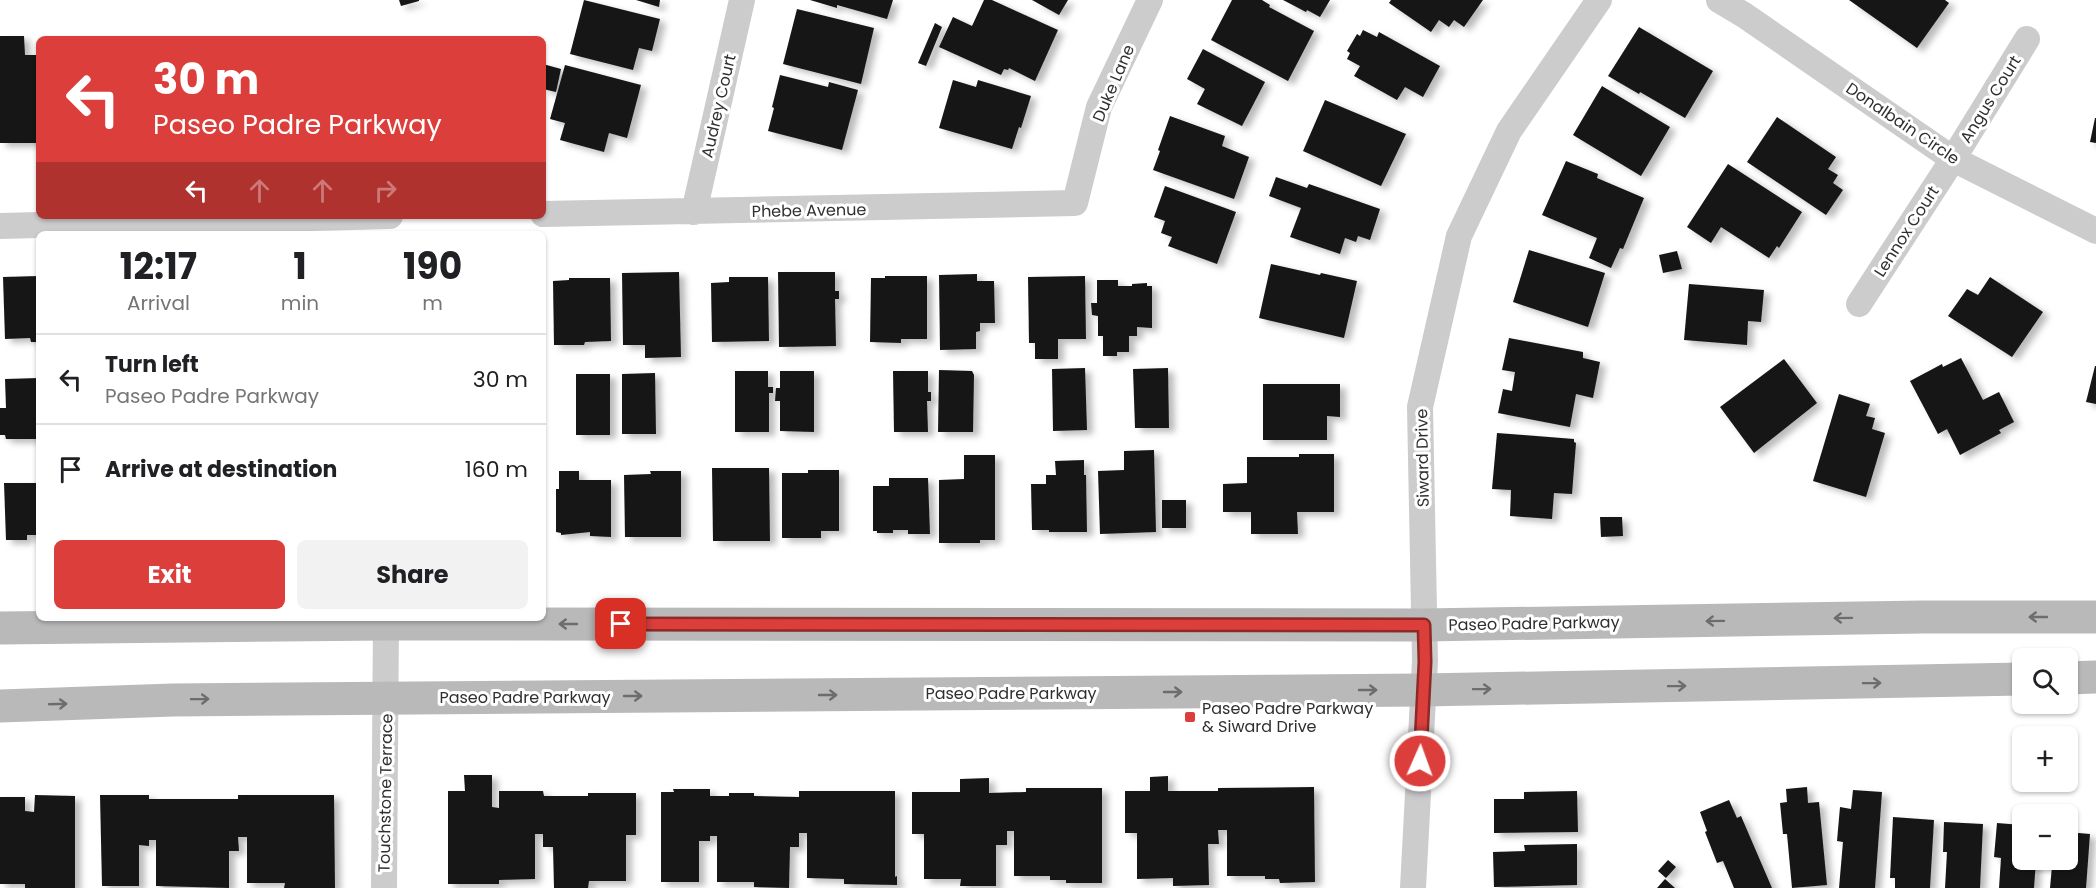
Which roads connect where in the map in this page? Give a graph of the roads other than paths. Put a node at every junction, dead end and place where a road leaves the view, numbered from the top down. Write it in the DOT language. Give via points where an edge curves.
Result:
graph roads {
  1 [pos="742,0"];
  2 [pos="1150,0"];
  3 [pos="1599,0"];
  4 [pos="1719,0"];
  5 [pos="2027,39"];
  6 [pos="1953,159"];
  7 [pos="1075,203"];
  8 [pos="694,212"];
  9 [pos="546,214"];
  10 [pos="272,219"];
  11 [pos="0,226"];
  12 [pos="2096,231"];
  13 [pos="1858,304"];
  14 [pos="2096,617"];
  15 [pos="386,621"];
  16 [pos="1424,625"];
  17 [pos="0,628"];
  18 [pos="2096,677"];
  19 [pos="2078,678"];
  20 [pos="2012,679"];
  21 [pos="1423,690"];
  22 [pos="386,698"];
  23 [pos="0,706"];
  24 [pos="384,888"];
  25 [pos="1413,888"];
  1 -- 8 [label="street, Audrey Court"];
  2 -- 7 [label="street, Duke Lane" via="1099,107"];
  3 -- 16 [label="street, Siward Drive" via="1509,131 1459,236 1420,407"];
  4 -- 6 [label="street, Donalbain Circle"];
  5 -- 6 [label="street, Angus Court"];
  6 -- 12 [label="street, Donalbain Circle"];
  6 -- 13 [label="street, Lennox Court"];
  7 -- 8 [label="street, Phebe Avenue"];
  8 -- 9 [label="street, Phebe Avenue"];
  10 -- 11 [label="street"];
  14 -- 16 [label="main road, Paseo Padre Parkway, one-way"];
  16 -- 15 [label="main road, Paseo Padre Parkway, one-way"];
  15 -- 17 [label="main road, Paseo Padre Parkway"];
  15 -- 22 [label="street, Touchstone Terrace"];
  16 -- 21 [label="street, Siward Drive"];
  18 -- 19 [label="main road"];
  21 -- 20 [label="main road, Paseo Padre Parkway, one-way"];
  22 -- 21 [label="main road, Paseo Padre Parkway, one-way"];
  21 -- 25 [label="street, Siward Drive"];
  23 -- 22 [label="main road, Paseo Padre Parkway, one-way"];
  22 -- 24 [label="street, Touchstone Terrace"];
}
